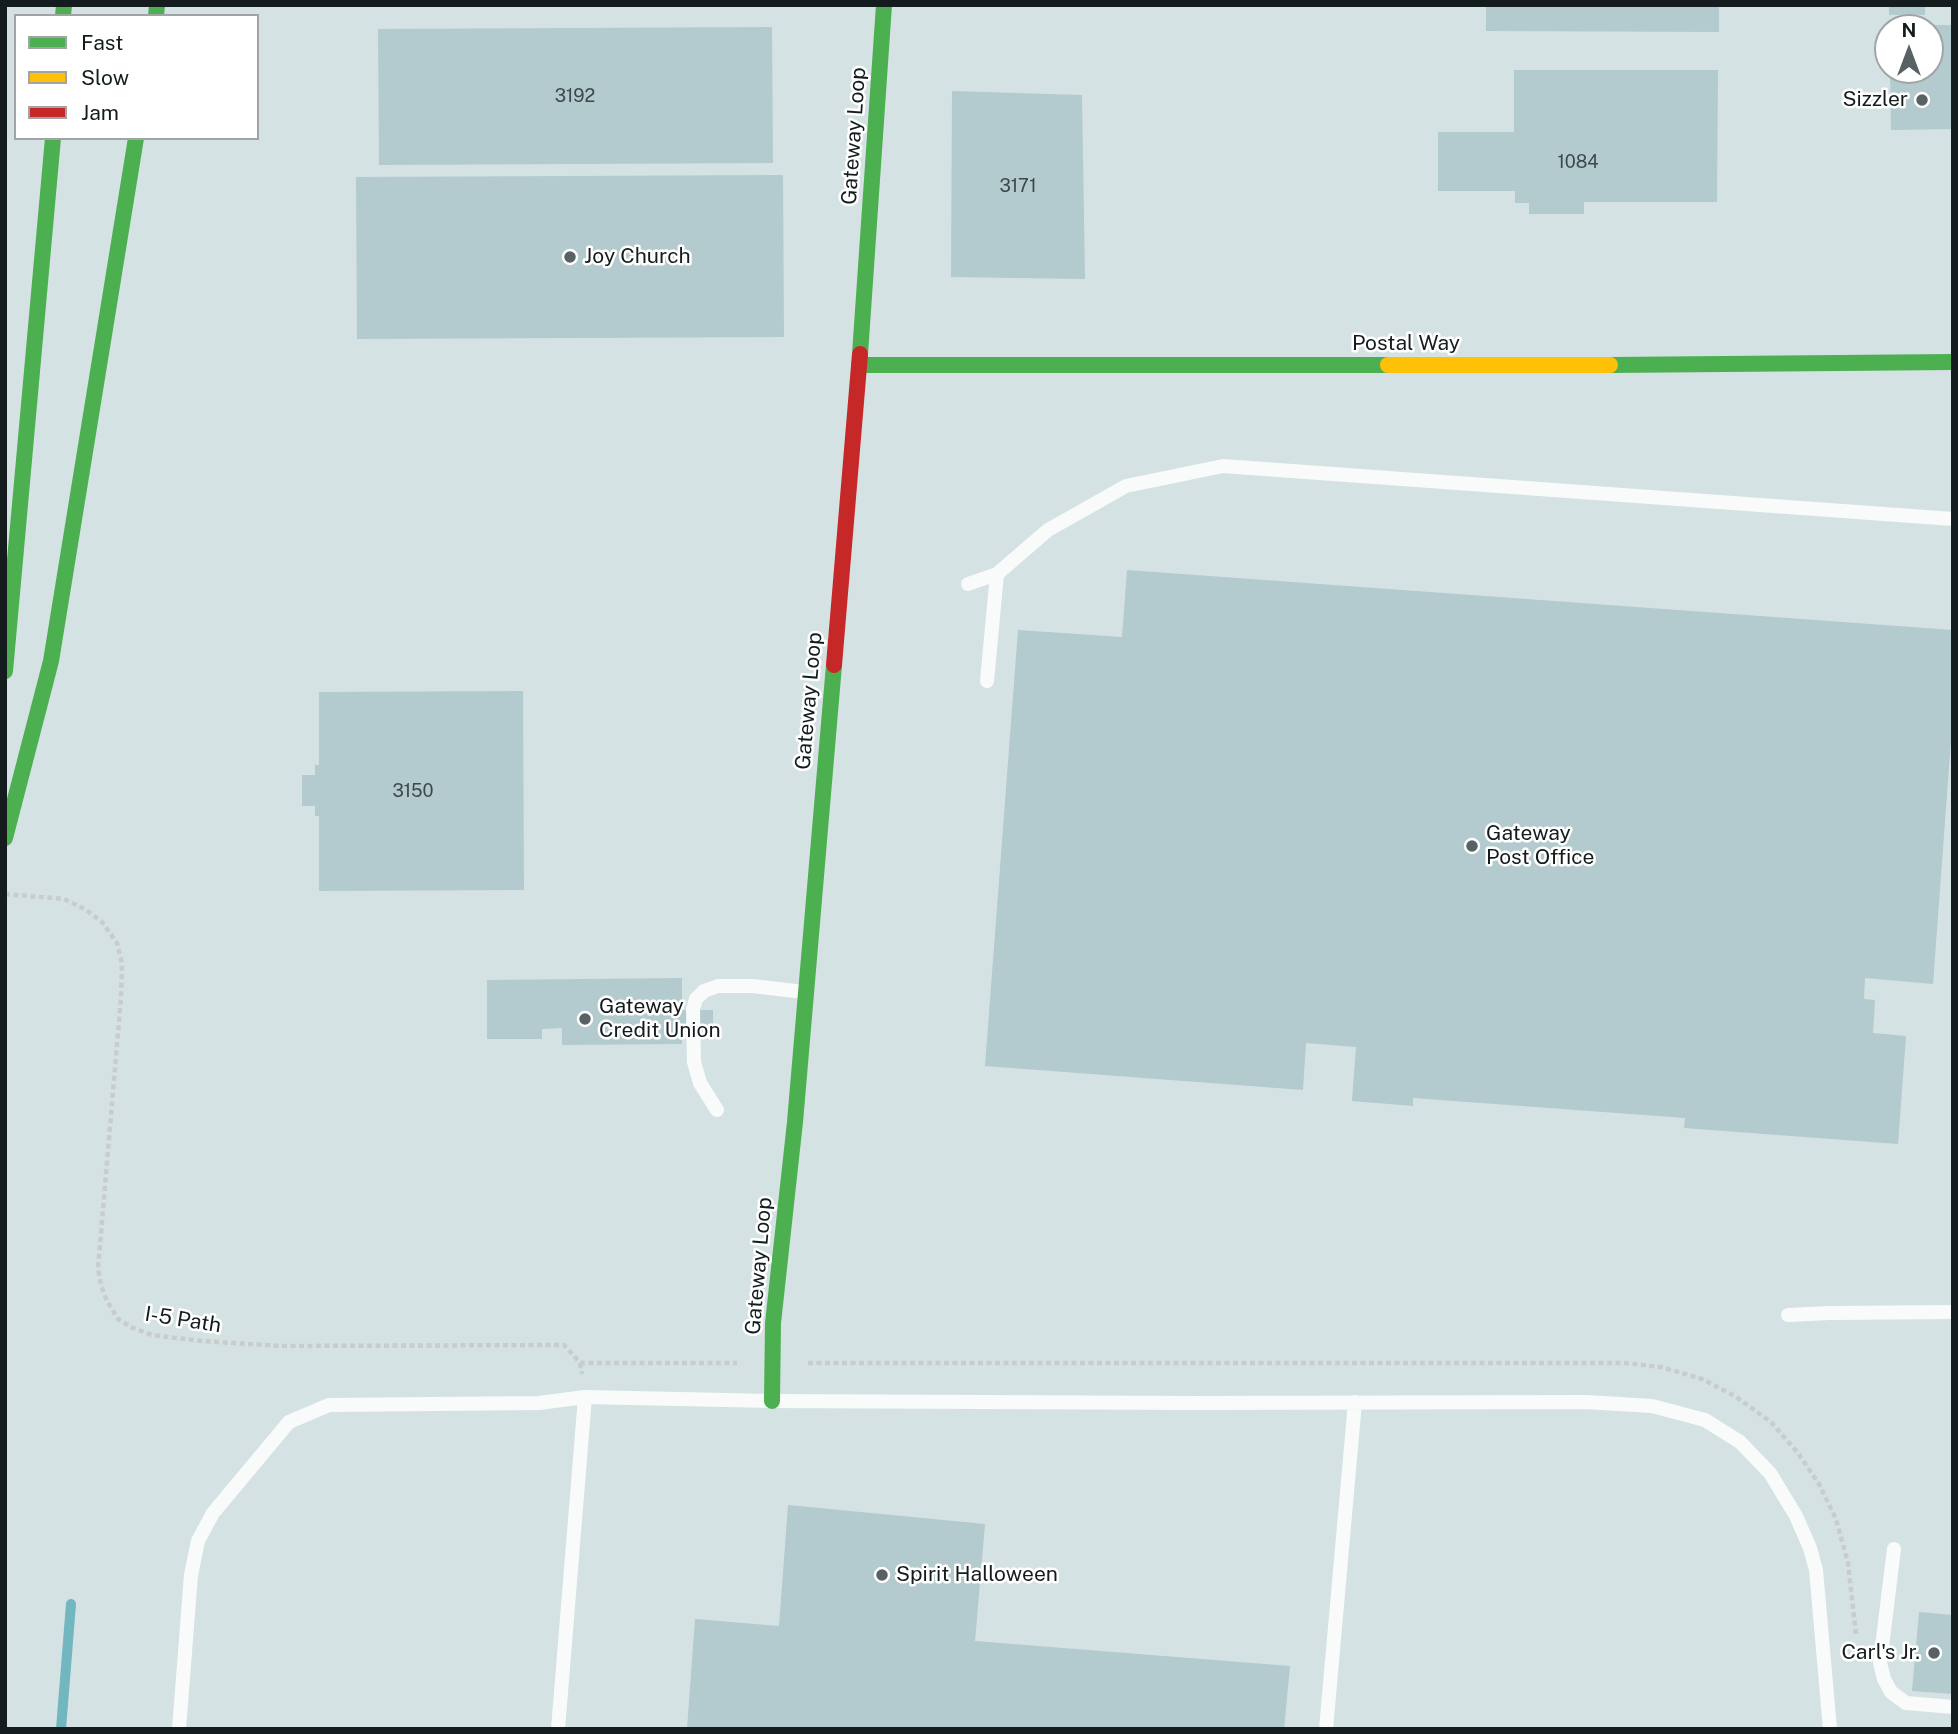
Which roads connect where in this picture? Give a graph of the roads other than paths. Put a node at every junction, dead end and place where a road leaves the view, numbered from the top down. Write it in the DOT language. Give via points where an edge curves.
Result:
graph roads {
  1 [pos="884,5"];
  2 [pos="53,140"];
  3 [pos="136,140"];
  4 [pos="1953,362"];
  5 [pos="859,365"];
  6 [pos="1953,519"];
  7 [pos="997,574"];
  8 [pos="968,584"];
  9 [pos="5,671"];
  10 [pos="988,681"];
  11 [pos="5,838"];
  12 [pos="806,992"];
  13 [pos="717,1110"];
  14 [pos="1953,1312"];
  15 [pos="1788,1315"];
  16 [pos="585,1397"];
  17 [pos="772,1401"];
  18 [pos="1355,1402"];
  19 [pos="1894,1549"];
  20 [pos="1953,1707"];
  21 [pos="179,1729"];
  22 [pos="558,1729"];
  23 [pos="1326,1729"];
  24 [pos="1830,1729"];
  1 -- 5 [label="main road, Gateway Loop"];
  2 -- 9 [label="main road"];
  3 -- 11 [label="main road" via="51,661"];
  4 -- 5 [label="main road, Postal Way"];
  5 -- 12 [label="main road, Gateway Loop"];
  6 -- 7 [label="lane" via="1223,466 1126,486 1048,530"];
  7 -- 8 [label="lane"];
  7 -- 10 [label="lane"];
  12 -- 13 [label="lane" via="718,986 696,999 694,1062 700,1083"];
  12 -- 17 [label="main road, Gateway Loop" via="773,1323"];
  14 -- 15 [label="lane"];
  16 -- 17 [label="lane"];
  16 -- 21 [label="lane" via="538,1403 329,1405 289,1422 213,1513 198,1541"];
  16 -- 22 [label="lane"];
  17 -- 18 [label="lane"];
  18 -- 23 [label="lane"];
  18 -- 24 [label="lane" via="1652,1406 1705,1420 1740,1442 1770,1474 1810,1548 1819,1594"];
  19 -- 20 [label="lane" via="1880,1663 1884,1679 1891,1692 1906,1703"];
}
